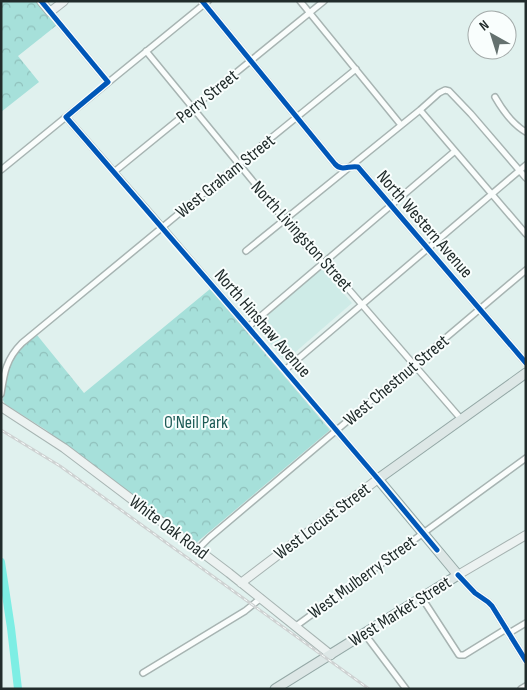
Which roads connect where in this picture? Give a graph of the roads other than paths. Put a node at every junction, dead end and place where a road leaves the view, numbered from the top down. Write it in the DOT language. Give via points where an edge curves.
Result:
graph roads {
  1 [pos="41,1"];
  2 [pos="64,1"];
  3 [pos="300,1"];
  4 [pos="324,1"];
  5 [pos="205,2"];
  6 [pos="50,12"];
  7 [pos="310,13"];
  8 [pos="146,51"];
  9 [pos="251,60"];
  10 [pos="356,69"];
  11 [pos="108,82"];
  12 [pos="496,97"];
  13 [pos="192,108"];
  14 [pos="420,110"];
  15 [pos="66,117"];
  16 [pos="297,117"];
  17 [pos="401,125"];
  18 [pos="526,132"];
  19 [pos="455,151"];
  20 [pos="239,164"];
  21 [pos="526,165"];
  22 [pos="348,168"];
  23 [pos="1,170"];
  24 [pos="520,170"];
  25 [pos="114,172"];
  26 [pos="526,178"];
  27 [pos="491,194"];
  28 [pos="390,206"];
  29 [pos="284,220"];
  30 [pos="162,227"];
  31 [pos="526,234"];
  32 [pos="427,248"];
  33 [pos="246,250"];
  34 [pos="324,263"];
  35 [pos="526,270"];
  36 [pos="362,304"];
  37 [pos="480,309"];
  38 [pos="248,327"];
  39 [pos="526,363"];
  40 [pos="414,365"];
  41 [pos="285,370"];
  42 [pos="526,373"];
  43 [pos="1,394"];
  44 [pos="1,408"];
  45 [pos="461,419"];
  46 [pos="336,430"];
  47 [pos="526,458"];
  48 [pos="378,479"];
  49 [pos="423,533"];
  50 [pos="526,535"];
  51 [pos="198,549"];
  52 [pos="458,575"];
  53 [pos="241,583"];
  54 [pos="261,598"];
  55 [pos="422,598"];
  56 [pos="526,623"];
  57 [pos="296,626"];
  58 [pos="507,631"];
  59 [pos="364,634"];
  60 [pos="331,654"];
  61 [pos="526,661"];
  62 [pos="143,673"];
  63 [pos="526,686"];
  64 [pos="275,689"];
  65 [pos="406,689"];
  66 [pos="521,689"];
  1 -- 6 [label="street"];
  2 -- 6 [label="street"];
  3 -- 7 [label="street"];
  4 -- 7 [label="street, Perry Street"];
  5 -- 8 [label="street"];
  5 -- 9 [label="street, North Western Avenue"];
  6 -- 11 [label="street"];
  7 -- 9 [label="street, Perry Street"];
  7 -- 10 [label="street"];
  8 -- 11 [label="street"];
  8 -- 13 [label="street, North Livingston Street"];
  9 -- 13 [label="street, Perry Street"];
  9 -- 16 [label="street, North Western Avenue"];
  10 -- 16 [label="street, West Graham Street"];
  10 -- 17 [label="street"];
  11 -- 15 [label="street"];
  12 -- 18 [label="street" via="508,117"];
  13 -- 20 [label="street, North Livingston Street"];
  13 -- 25 [label="street, Perry Street"];
  14 -- 17 [label="street"];
  14 -- 19 [label="street"];
  14 -- 24 [label="street" via="439,93 449,91"];
  15 -- 23 [label="street"];
  15 -- 25 [label="street, North Hinshaw Avenue"];
  16 -- 20 [label="street, West Graham Street"];
  16 -- 22 [label="street, North Western Avenue" via="338,167"];
  17 -- 22 [label="street"];
  19 -- 27 [label="street"];
  19 -- 28 [label="street"];
  20 -- 29 [label="street, North Livingston Street"];
  20 -- 30 [label="street, West Graham Street"];
  21 -- 24 [label="street"];
  22 -- 28 [label="street, North Western Avenue" via="358,168"];
  22 -- 29 [label="street"];
  24 -- 26 [label="street"];
  24 -- 27 [label="street"];
  25 -- 30 [label="street, North Hinshaw Avenue"];
  27 -- 31 [label="street"];
  27 -- 32 [label="street"];
  28 -- 32 [label="street, North Western Avenue"];
  28 -- 34 [label="street"];
  29 -- 33 [label="street"];
  29 -- 34 [label="street, North Livingston Street"];
  30 -- 38 [label="street, North Hinshaw Avenue"];
  30 -- 43 [label="street, West Graham Street" via="15,351 7,365"];
  32 -- 36 [label="street"];
  32 -- 37 [label="street, North Western Avenue"];
  34 -- 36 [label="street, North Livingston Street"];
  34 -- 38 [label="street"];
  35 -- 37 [label="street, West Chestnut Street"];
  36 -- 40 [label="street, North Livingston Street"];
  36 -- 41 [label="street"];
  37 -- 39 [label="street, North Western Avenue"];
  37 -- 40 [label="street, West Chestnut Street"];
  38 -- 41 [label="street, North Hinshaw Avenue"];
  40 -- 45 [label="street, North Livingston Street"];
  40 -- 46 [label="street, West Chestnut Street"];
  41 -- 46 [label="street, North Hinshaw Avenue"];
  42 -- 45 [label="main road, West Locust Street"];
  44 -- 51 [label="street, White Oak Road" via="64,448"];
  45 -- 48 [label="main road, West Locust Street"];
  46 -- 48 [label="street, North Hinshaw Avenue"];
  46 -- 51 [label="street, West Chestnut Street"];
  47 -- 49 [label="street, West Mulberry Street"];
  48 -- 49 [label="main road, North Hinshaw Avenue"];
  48 -- 53 [label="street, West Locust Street"];
  49 -- 52 [label="main road, North Hinshaw Avenue"];
  49 -- 57 [label="street, West Mulberry Street"];
  50 -- 52 [label="street, West Market Street"];
  51 -- 53 [label="street, White Oak Road"];
  52 -- 55 [label="main road, West Market Street"];
  52 -- 58 [label="street, North Hinshaw Avenue" via="489,603"];
  53 -- 54 [label="street, White Oak Road"];
  54 -- 57 [label="street, White Oak Road"];
  54 -- 62 [label="street"];
  55 -- 58 [label="street" via="461,655"];
  55 -- 59 [label="main road, West Market Street"];
  56 -- 58 [label="street"];
  57 -- 60 [label="street, White Oak Road"];
  58 -- 61 [label="street, North Hinshaw Avenue"];
  59 -- 60 [label="main road, West Market Street"];
  59 -- 65 [label="street"];
  60 -- 64 [label="main road, West Market Street"];
  63 -- 66 [label="street"];
}
